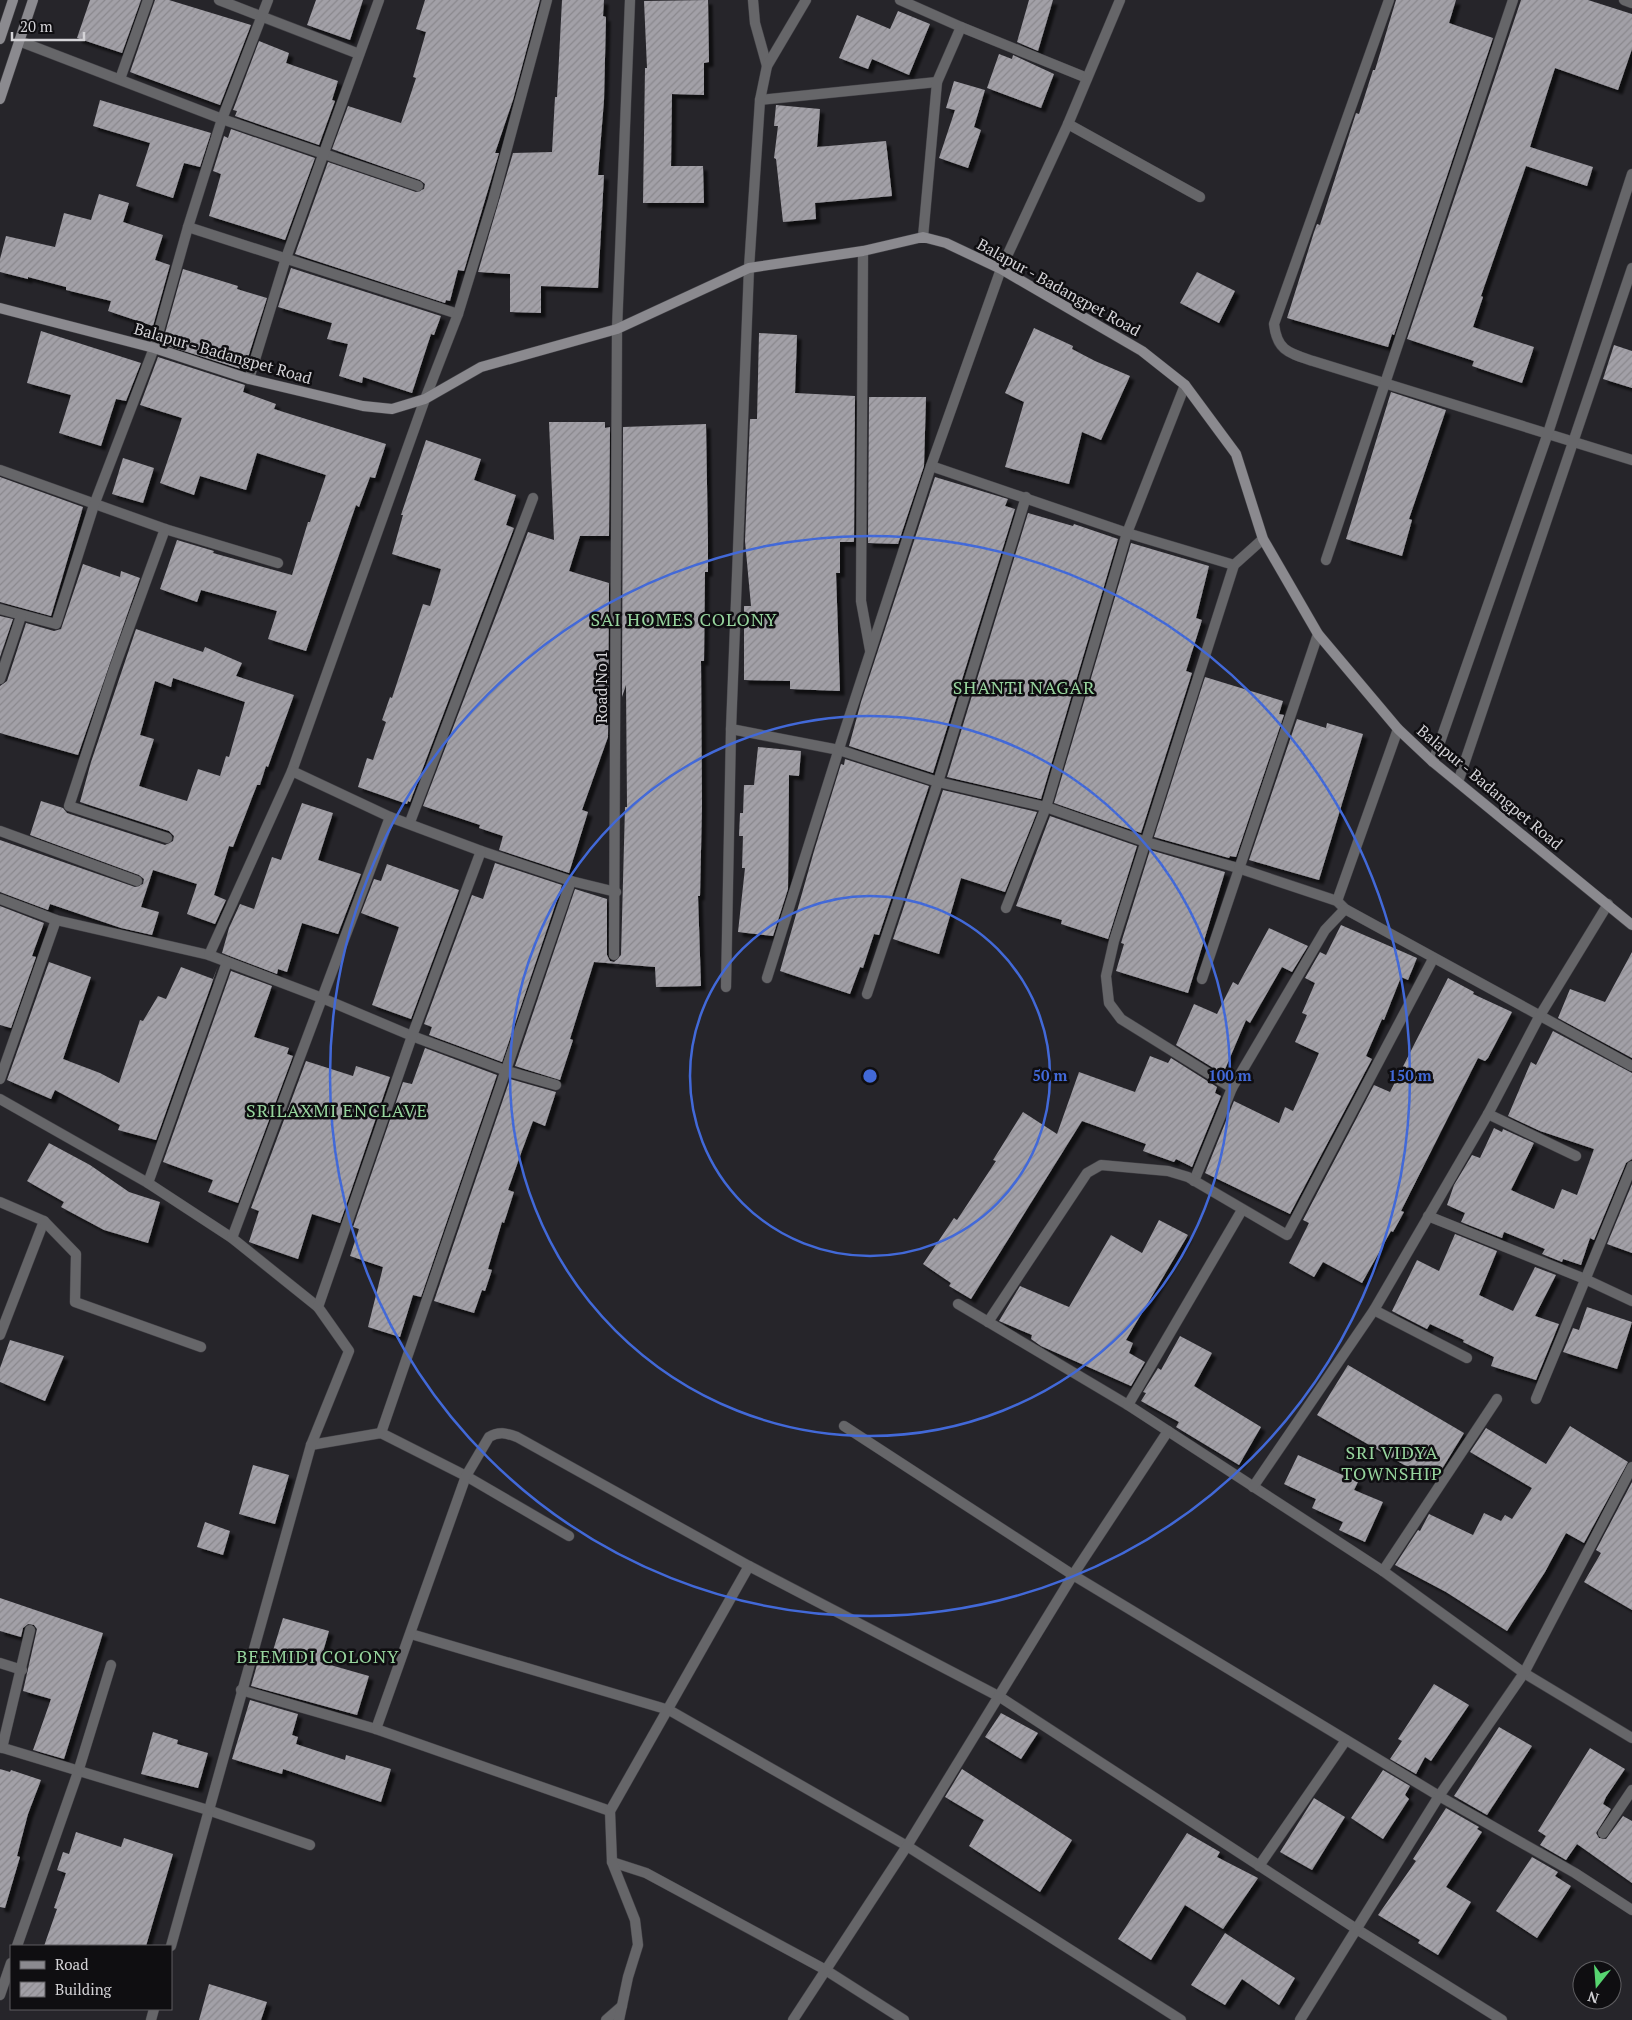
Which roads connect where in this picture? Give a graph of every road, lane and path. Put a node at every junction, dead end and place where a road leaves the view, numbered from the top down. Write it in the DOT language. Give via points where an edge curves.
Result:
graph roads {
  1 [pos="12,0"];
  2 [pos="33,0"];
  3 [pos="148,0"];
  4 [pos="219,0"];
  5 [pos="268,0"];
  6 [pos="379,0"];
  7 [pos="548,0"];
  8 [pos="630,0"];
  9 [pos="753,0"];
  10 [pos="806,0"];
  11 [pos="900,0"];
  12 [pos="1120,0"];
  13 [pos="1388,0"];
  14 [pos="1513,0"];
  15 [pos="1624,0"];
  16 [pos="1632,3"];
  17 [pos="263,15"];
  18 [pos="961,27"];
  19 [pos="0,39"];
  20 [pos="19,41"];
  21 [pos="359,54"];
  22 [pos="767,66"];
  23 [pos="1088,78"];
  24 [pos="120,79"];
  25 [pos="937,82"];
  26 [pos="0,99"];
  27 [pos="760,100"];
  28 [pos="222,119"];
  29 [pos="1068,124"];
  30 [pos="323,152"];
  31 [pos="1632,174"];
  32 [pos="418,186"];
  33 [pos="1200,197"];
  34 [pos="188,227"];
  35 [pos="924,237"];
  36 [pos="863,251"];
  37 [pos="286,258"];
  38 [pos="749,268"];
  39 [pos="1632,268"];
  40 [pos="1001,269"];
  41 [pos="0,308"];
  42 [pos="458,314"];
  43 [pos="617,329"];
  44 [pos="154,348"];
  45 [pos="249,379"];
  46 [pos="1385,383"];
  47 [pos="1185,385"];
  48 [pos="425,399"];
  49 [pos="1548,433"];
  50 [pos="1574,442"];
  51 [pos="1632,460"];
  52 [pos="931,466"];
  53 [pos="0,470"];
  54 [pos="1026,497"];
  55 [pos="533,498"];
  56 [pos="94,505"];
  57 [pos="165,529"];
  58 [pos="1127,533"];
  59 [pos="1263,539"];
  60 [pos="1326,560"];
  61 [pos="278,563"];
  62 [pos="1234,566"];
  63 [pos="0,609"];
  64 [pos="21,616"];
  65 [pos="1318,634"];
  66 [pos="871,651"];
  67 [pos="0,679"];
  68 [pos="731,729"];
  69 [pos="1398,729"];
  70 [pos="839,750"];
  71 [pos="1433,762"];
  72 [pos="292,771"];
  73 [pos="938,782"];
  74 [pos="1458,782"];
  75 [pos="1046,807"];
  76 [pos="390,817"];
  77 [pos="410,822"];
  78 [pos="0,831"];
  79 [pos="167,838"];
  80 [pos="1146,842"];
  81 [pos="481,851"];
  82 [pos="1238,868"];
  83 [pos="137,881"];
  84 [pos="571,881"];
  85 [pos="616,892"];
  86 [pos="0,899"];
  87 [pos="1336,901"];
  88 [pos="1608,904"];
  89 [pos="1006,908"];
  90 [pos="1345,909"];
  91 [pos="56,920"];
  92 [pos="1632,925"];
  93 [pos="208,955"];
  94 [pos="614,955"];
  95 [pos="1433,959"];
  96 [pos="227,962"];
  97 [pos="768,978"];
  98 [pos="1202,979"];
  99 [pos="726,987"];
  100 [pos="866,994"];
  101 [pos="322,998"];
  102 [pos="1539,1017"];
  103 [pos="412,1036"];
  104 [pos="1632,1066"];
  105 [pos="507,1071"];
  106 [pos="0,1079"];
  107 [pos="556,1085"];
  108 [pos="1232,1088"];
  109 [pos="0,1099"];
  110 [pos="1488,1114"];
  111 [pos="1576,1156"];
  112 [pos="1632,1166"];
  113 [pos="1194,1181"];
  114 [pos="148,1183"];
  115 [pos="0,1202"];
  116 [pos="1242,1210"];
  117 [pos="1428,1216"];
  118 [pos="44,1221"];
  119 [pos="232,1238"];
  120 [pos="1585,1279"];
  121 [pos="1632,1301"];
  122 [pos="958,1304"];
  123 [pos="318,1307"];
  124 [pos="1374,1310"];
  125 [pos="988,1322"];
  126 [pos="0,1335"];
  127 [pos="201,1347"];
  128 [pos="1467,1358"];
  129 [pos="1536,1399"];
  130 [pos="1497,1400"];
  131 [pos="1128,1405"];
  132 [pos="844,1426"];
  133 [pos="1168,1431"];
  134 [pos="381,1433"];
  135 [pos="311,1445"];
  136 [pos="1632,1467"];
  137 [pos="466,1476"];
  138 [pos="1253,1487"];
  139 [pos="569,1536"];
  140 [pos="749,1566"];
  141 [pos="1383,1571"];
  142 [pos="1073,1575"];
  143 [pos="30,1630"];
  144 [pos="411,1634"];
  145 [pos="0,1663"];
  146 [pos="111,1665"];
  147 [pos="22,1670"];
  148 [pos="1524,1673"];
  149 [pos="241,1690"];
  150 [pos="1000,1698"];
  151 [pos="669,1710"];
  152 [pos="376,1729"];
  153 [pos="1632,1738"];
  154 [pos="1346,1740"];
  155 [pos="1,1748"];
  156 [pos="78,1772"];
  157 [pos="1632,1790"];
  158 [pos="1439,1796"];
  159 [pos="208,1810"];
  160 [pos="610,1811"];
  161 [pos="1603,1833"];
  162 [pos="310,1845"];
  163 [pos="907,1846"];
  164 [pos="612,1862"];
  165 [pos="1259,1866"];
  166 [pos="1632,1910"];
  167 [pos="1358,1930"];
  168 [pos="17,1945"];
  169 [pos="171,1945"];
  170 [pos="10,1966"];
  171 [pos="824,1969"];
  172 [pos="0,1995"];
  173 [pos="622,2006"];
  174 [pos="606,2020"];
  175 [pos="619,2020"];
  176 [pos="793,2020"];
  177 [pos="904,2020"];
  178 [pos="1181,2020"];
  179 [pos="1300,2020"];
  180 [pos="1502,2020"];
  1 -- 19 [label="street"];
  2 -- 20 [label="street"];
  3 -- 24 [label="street"];
  4 -- 17 [label="street"];
  5 -- 17 [label="street"];
  6 -- 21 [label="street"];
  7 -- 42 [label="street" via="494,200"];
  8 -- 43 [label="street, Road No 1"];
  9 -- 22 [label="street" via="755,23"];
  10 -- 22 [label="street"];
  11 -- 18 [label="street"];
  12 -- 23 [label="street"];
  13 -- 46 [label="street" via="1274,324 1278,343 1289,353"];
  14 -- 46 [label="street"];
  15 -- 16 [label="street"];
  17 -- 21 [label="street"];
  17 -- 28 [label="street"];
  18 -- 23 [label="street"];
  18 -- 25 [label="street"];
  20 -- 24 [label="street"];
  20 -- 26 [label="street"];
  21 -- 30 [label="street"];
  22 -- 27 [label="street"];
  23 -- 29 [label="street"];
  24 -- 28 [label="street"];
  25 -- 27 [label="street"];
  25 -- 35 [label="street"];
  27 -- 38 [label="street"];
  28 -- 30 [label="street"];
  28 -- 34 [label="street"];
  29 -- 33 [label="street"];
  29 -- 40 [label="street"];
  30 -- 32 [label="street"];
  30 -- 37 [label="street"];
  31 -- 49 [label="street"];
  34 -- 37 [label="street"];
  34 -- 44 [label="street"];
  35 -- 36 [label="street, Balapur - Badangpet Road"];
  35 -- 40 [label="street, Balapur - Badangpet Road"];
  36 -- 38 [label="street, Balapur - Badangpet Road"];
  36 -- 66 [label="street" via="861,601"];
  37 -- 42 [label="street"];
  37 -- 45 [label="street"];
  38 -- 43 [label="street, Balapur - Badangpet Road"];
  38 -- 68 [label="street"];
  39 -- 50 [label="street"];
  40 -- 47 [label="street, Balapur - Badangpet Road" via="1142,351"];
  40 -- 52 [label="street"];
  41 -- 44 [label="street, Balapur - Badangpet Road"];
  42 -- 48 [label="street"];
  43 -- 48 [label="street, Balapur - Badangpet Road" via="481,367"];
  43 -- 85 [label="street, Road No 1"];
  44 -- 45 [label="street, Balapur - Badangpet Road"];
  44 -- 56 [label="street"];
  45 -- 48 [label="street, Balapur - Badangpet Road" via="373,407 392,409"];
  46 -- 49 [label="street"];
  46 -- 60 [label="street"];
  47 -- 58 [label="street"];
  47 -- 59 [label="street, Balapur - Badangpet Road" via="1236,454"];
  48 -- 72 [label="street"];
  49 -- 50 [label="street"];
  49 -- 71 [label="street"];
  50 -- 51 [label="street"];
  50 -- 74 [label="street"];
  52 -- 54 [label="street"];
  52 -- 66 [label="street"];
  53 -- 56 [label="street"];
  54 -- 58 [label="street"];
  54 -- 73 [label="street"];
  55 -- 77 [label="street"];
  56 -- 57 [label="street"];
  56 -- 64 [label="street" via="56,624"];
  57 -- 61 [label="street"];
  57 -- 79 [label="street" via="69,806"];
  58 -- 62 [label="street"];
  58 -- 75 [label="street"];
  59 -- 62 [label="street"];
  59 -- 65 [label="street, Balapur - Badangpet Road"];
  62 -- 80 [label="street"];
  63 -- 64 [label="street"];
  64 -- 67 [label="street"];
  65 -- 69 [label="street, Balapur - Badangpet Road"];
  65 -- 82 [label="street"];
  66 -- 70 [label="street"];
  68 -- 70 [label="street"];
  68 -- 99 [label="street"];
  69 -- 71 [label="street, Balapur - Badangpet Road"];
  69 -- 87 [label="street"];
  70 -- 73 [label="street"];
  70 -- 97 [label="street"];
  71 -- 74 [label="street, Balapur - Badangpet Road"];
  72 -- 76 [label="street"];
  72 -- 93 [label="street"];
  73 -- 75 [label="street"];
  73 -- 100 [label="street"];
  74 -- 88 [label="street, Balapur - Badangpet Road"];
  75 -- 80 [label="street"];
  75 -- 89 [label="street"];
  76 -- 77 [label="street"];
  76 -- 101 [label="street"];
  77 -- 81 [label="street"];
  78 -- 83 [label="street"];
  80 -- 82 [label="street"];
  80 -- 108 [label="street" via="1114,941 1106,976 1109,1003 1121,1019"];
  81 -- 84 [label="street"];
  81 -- 103 [label="street"];
  82 -- 87 [label="street"];
  82 -- 98 [label="street"];
  84 -- 85 [label="street"];
  84 -- 105 [label="street"];
  85 -- 94 [label="street, Road No 1"];
  86 -- 91 [label="street"];
  87 -- 90 [label="street"];
  88 -- 92 [label="street, Balapur - Badangpet Road"];
  88 -- 102 [label="street"];
  90 -- 95 [label="street"];
  90 -- 108 [label="street" via="1325,930"];
  91 -- 93 [label="street"];
  91 -- 106 [label="street"];
  93 -- 96 [label="street"];
  95 -- 102 [label="street"];
  95 -- 116 [label="street" via="1287,1235"];
  96 -- 101 [label="street"];
  96 -- 114 [label="street"];
  101 -- 103 [label="street"];
  101 -- 119 [label="street"];
  102 -- 104 [label="street"];
  102 -- 110 [label="street"];
  103 -- 105 [label="street"];
  103 -- 123 [label="street"];
  105 -- 107 [label="street"];
  105 -- 134 [label="street"];
  108 -- 113 [label="street"];
  109 -- 114 [label="street"];
  110 -- 111 [label="street"];
  110 -- 117 [label="street"];
  112 -- 120 [label="street"];
  113 -- 116 [label="street"];
  113 -- 125 [label="street" via="1168,1171 1142,1167 1101,1166 1087,1172"];
  114 -- 119 [label="street"];
  115 -- 118 [label="street"];
  116 -- 131 [label="street"];
  117 -- 120 [label="street"];
  117 -- 124 [label="street"];
  118 -- 126 [label="street"];
  118 -- 127 [label="street" via="76,1254 75,1302"];
  119 -- 123 [label="street"];
  120 -- 121 [label="street"];
  120 -- 129 [label="street"];
  122 -- 125 [label="street"];
  123 -- 135 [label="street" via="349,1351"];
  124 -- 128 [label="street"];
  124 -- 138 [label="street"];
  125 -- 131 [label="street"];
  130 -- 141 [label="street"];
  131 -- 133 [label="street"];
  132 -- 142 [label="street"];
  133 -- 138 [label="street"];
  133 -- 142 [label="street"];
  134 -- 135 [label="street"];
  134 -- 137 [label="street"];
  135 -- 149 [label="street"];
  136 -- 148 [label="street"];
  137 -- 139 [label="street"];
  137 -- 140 [label="street" via="489,1437 504,1433 517,1437"];
  137 -- 144 [label="street"];
  138 -- 141 [label="street"];
  140 -- 150 [label="street"];
  140 -- 151 [label="street"];
  141 -- 148 [label="street"];
  142 -- 150 [label="street"];
  142 -- 154 [label="street"];
  143 -- 147 [label="street"];
  144 -- 151 [label="street"];
  144 -- 152 [label="street"];
  145 -- 147 [label="street"];
  146 -- 156 [label="street"];
  147 -- 155 [label="street"];
  148 -- 153 [label="street"];
  148 -- 158 [label="street"];
  149 -- 152 [label="street"];
  149 -- 159 [label="street"];
  150 -- 163 [label="street"];
  150 -- 165 [label="street"];
  151 -- 160 [label="street"];
  151 -- 163 [label="street"];
  152 -- 160 [label="street"];
  154 -- 158 [label="street"];
  154 -- 165 [label="street"];
  155 -- 156 [label="street"];
  156 -- 159 [label="street"];
  156 -- 168 [label="street"];
  157 -- 161 [label="street"];
  158 -- 166 [label="street" via="1575,1873"];
  158 -- 167 [label="street"];
  159 -- 162 [label="street"];
  159 -- 169 [label="street"];
  160 -- 164 [label="street"];
  163 -- 171 [label="street"];
  163 -- 178 [label="street"];
  164 -- 171 [label="street" via="646,1873"];
  164 -- 173 [label="street" via="634,1920 638,1945"];
  165 -- 167 [label="street"];
  167 -- 179 [label="street"];
  167 -- 180 [label="street"];
  170 -- 172 [label="street"];
  171 -- 176 [label="street"];
  171 -- 177 [label="street"];
  173 -- 174 [label="street"];
  173 -- 175 [label="street"];
}
